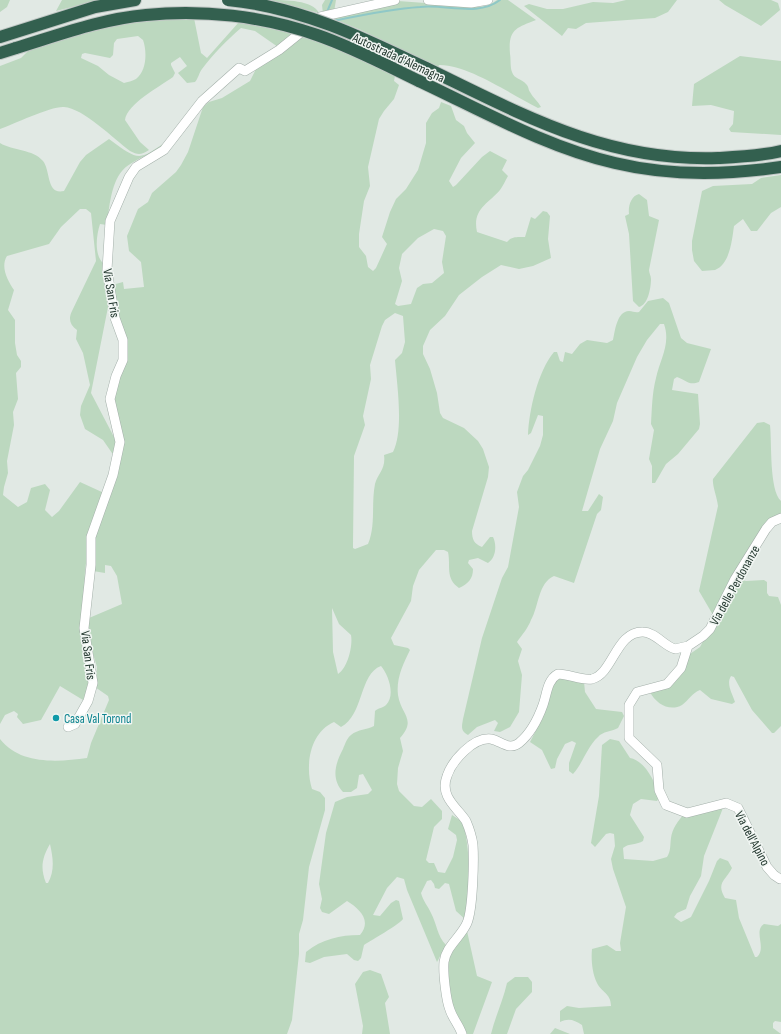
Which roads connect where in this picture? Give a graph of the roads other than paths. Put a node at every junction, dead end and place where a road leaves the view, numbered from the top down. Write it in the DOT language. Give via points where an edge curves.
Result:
graph roads {
  1 [pos="135,0"];
  2 [pos="228,0"];
  3 [pos="395,0"];
  4 [pos="428,0"];
  5 [pos="488,0"];
  6 [pos="471,1"];
  7 [pos="0,37"];
  8 [pos="0,53"];
  9 [pos="781,151"];
  10 [pos="781,167"];
  11 [pos="781,518"];
  12 [pos="688,646"];
  13 [pos="68,727"];
  14 [pos="780,879"];
  15 [pos="462,1034"];
  1 -- 7 [label="highway" via="95,7"];
  2 -- 9 [label="highway, Autostrada d'Alemagna, bridge" via="267,5 324,22 509,108 617,149 688,159 726,158"];
  3 -- 13 [label="street, Via San Fris" via="320,17 278,50 245,71 239,68 202,101 164,150 136,167 114,210 110,221 107,270 115,318 123,340 123,360 110,399 120,442 113,475 91,537 91,565 84,628 93,683 88,701 78,720"];
  4 -- 6 [label="street"];
  5 -- 6 [label="street"];
  8 -- 10 [label="highway, Autostrada d'Alemagna, bridge" via="98,23 145,15 208,14 262,21 318,35 535,136 615,163 651,170 735,173"];
  11 -- 12 [label="street, Via delle Perdonanze" via="772,522 766,529 735,580 710,629"];
  12 -- 14 [label="street, Via dell'Alpino" via="681,668 667,684 637,692 629,704 629,738 657,765 659,790 666,805 687,813 726,803 738,808 768,867"];
  12 -- 15 [label="street" via="675,649 649,633 637,632 624,641 597,676 588,679 558,674 551,680 543,706 531,731 518,744 510,746 491,739 477,742 463,751 447,775 448,797 466,823 473,845 470,913 444,964 449,1009"];
}
